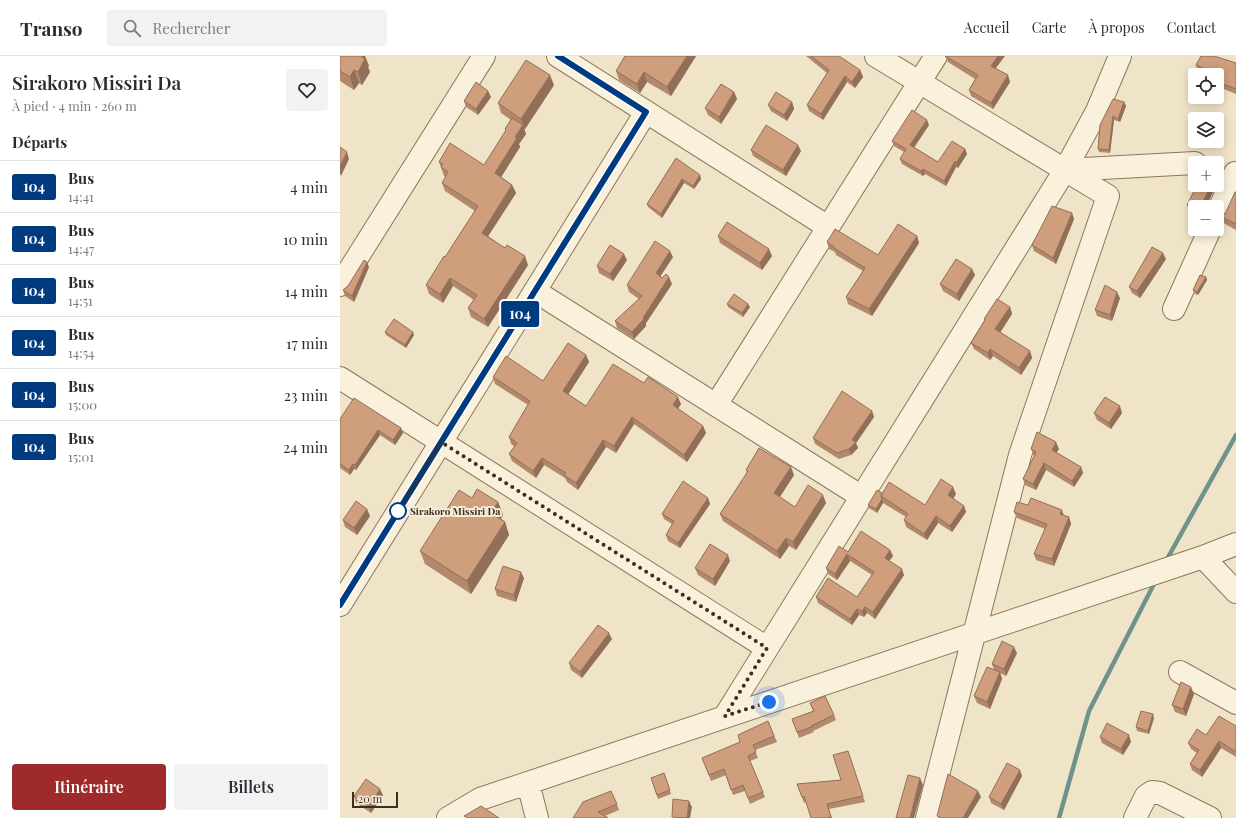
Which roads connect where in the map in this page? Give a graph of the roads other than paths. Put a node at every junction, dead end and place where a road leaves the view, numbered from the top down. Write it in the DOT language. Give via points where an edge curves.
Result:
graph roads {
  1 [pos="484,56"];
  2 [pos="558,56"];
  3 [pos="876,56"];
  4 [pos="936,56"];
  5 [pos="1120,56"];
  6 [pos="920,82"];
  7 [pos="646,112"];
  8 [pos="1188,163"];
  9 [pos="1065,170"];
  10 [pos="1229,172"];
  11 [pos="1221,200"];
  12 [pos="828,227"];
  13 [pos="1207,236"];
  14 [pos="340,285"];
  15 [pos="535,291"];
  16 [pos="1174,309"];
  17 [pos="340,378"];
  18 [pos="716,405"];
  19 [pos="441,442"];
  20 [pos="862,497"];
  21 [pos="1236,544"];
  22 [pos="1203,557"];
  23 [pos="1236,592"];
  24 [pos="340,605"];
  25 [pos="974,633"];
  26 [pos="767,648"];
  27 [pos="1180,672"];
  28 [pos="1236,703"];
  29 [pos="725,716"];
  30 [pos="528,782"];
  31 [pos="448,818"];
  32 [pos="537,818"];
  33 [pos="927,818"];
  34 [pos="1135,818"];
  35 [pos="1210,818"];
  1 -- 14 [label="street"];
  2 -- 7 [label="street"];
  3 -- 6 [label="street"];
  4 -- 6 [label="street"];
  5 -- 9 [label="street" via="1097,111"];
  6 -- 9 [label="street"];
  6 -- 12 [label="street"];
  7 -- 12 [label="street"];
  7 -- 15 [label="street"];
  8 -- 9 [label="street"];
  9 -- 20 [label="street"];
  9 -- 25 [label="street" via="1108,196 1020,456"];
  10 -- 11 [label="street"];
  12 -- 18 [label="street"];
  13 -- 16 [label="street"];
  15 -- 18 [label="street"];
  15 -- 19 [label="street"];
  17 -- 19 [label="street"];
  18 -- 20 [label="street"];
  19 -- 24 [label="street"];
  19 -- 26 [label="street"];
  20 -- 26 [label="street"];
  21 -- 22 [label="street"];
  22 -- 23 [label="street"];
  22 -- 25 [label="street"];
  25 -- 29 [label="street"];
  25 -- 33 [label="street"];
  26 -- 29 [label="street"];
  27 -- 28 [label="street"];
  29 -- 30 [label="street"];
  30 -- 31 [label="street" via="480,799"];
  30 -- 32 [label="street"];
  34 -- 35 [label="street" via="1146,796 1152,792 1160,793"];
}
